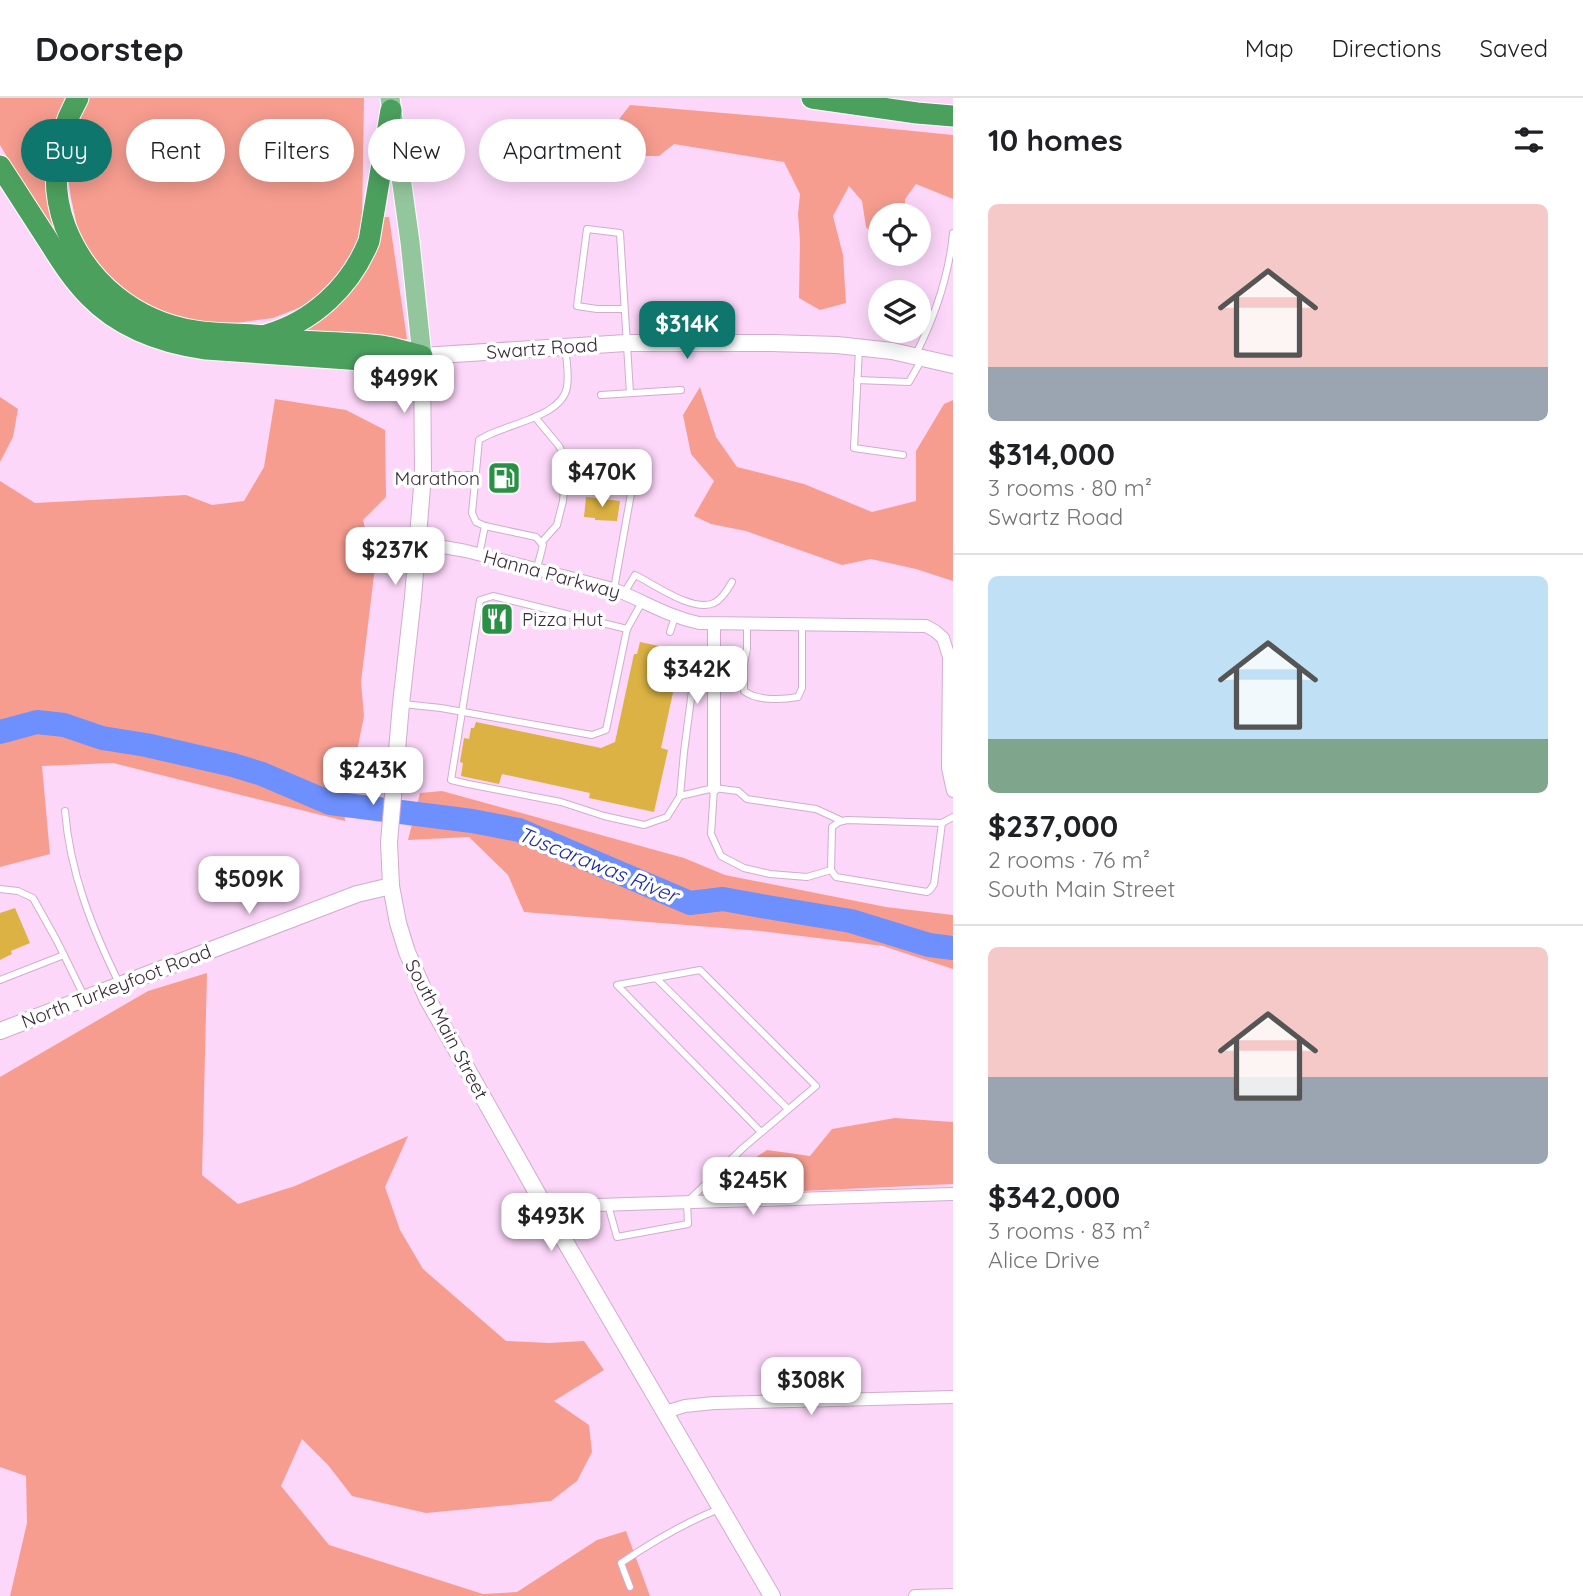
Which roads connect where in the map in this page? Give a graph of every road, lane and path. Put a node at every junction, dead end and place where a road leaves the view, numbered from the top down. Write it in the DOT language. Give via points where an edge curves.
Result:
graph roads {
  1 [pos="78,98"];
  2 [pos="812,98"];
  3 [pos="390,104"];
  4 [pos="953,116"];
  5 [pos="0,166"];
  6 [pos="953,233"];
  7 [pos="624,309"];
  8 [pos="263,336"];
  9 [pos="626,343"];
  10 [pos="565,346"];
  11 [pos="859,348"];
  12 [pos="422,356"];
  13 [pos="919,356"];
  14 [pos="953,365"];
  15 [pos="858,380"];
  16 [pos="681,390"];
  17 [pos="630,393"];
  18 [pos="601,395"];
  19 [pos="535,417"];
  20 [pos="903,456"];
  21 [pos="423,475"];
  22 [pos="476,475"];
  23 [pos="632,488"];
  24 [pos="485,526"];
  25 [pos="416,542"];
  26 [pos="541,543"];
  27 [pos="479,555"];
  28 [pos="536,569"];
  29 [pos="732,582"];
  30 [pos="619,591"];
  31 [pos="642,602"];
  32 [pos="704,606"];
  33 [pos="675,617"];
  34 [pos="709,623"];
  35 [pos="747,623"];
  36 [pos="802,624"];
  37 [pos="627,629"];
  38 [pos="670,632"];
  39 [pos="714,656"];
  40 [pos="401,704"];
  41 [pos="462,712"];
  42 [pos="714,788"];
  43 [pos="953,791"];
  44 [pos="680,796"];
  45 [pos="65,811"];
  46 [pos="953,817"];
  47 [pos="842,821"];
  48 [pos="942,824"];
  49 [pos="831,870"];
  50 [pos="391,886"];
  51 [pos="0,890"];
  52 [pos="64,956"];
  53 [pos="656,978"];
  54 [pos="0,980"];
  55 [pos="120,985"];
  56 [pos="85,998"];
  57 [pos="0,1031"];
  58 [pos="788,1109"];
  59 [pos="761,1132"];
  60 [pos="953,1194"];
  61 [pos="687,1202"];
  62 [pos="608,1205"];
  63 [pos="549,1214"];
  64 [pos="953,1397"];
  65 [pos="665,1412"];
  66 [pos="721,1508"];
  67 [pos="630,1587"];
  68 [pos="953,1595"];
  69 [pos="772,1596"];
  70 [pos="915,1596"];
  1 -- 8 [label="highway" via="62,138 56,183 63,220 82,261 107,289 157,321 198,332"];
  2 -- 4 [label="highway"];
  3 -- 8 [label="highway" via="369,241 362,258 339,291 321,307"];
  3 -- 12 [label="main road, South Main Street"];
  5 -- 12 [label="highway" via="90,297 136,329 206,349 362,360"];
  6 -- 13 [label="lane" via="940,296"];
  7 -- 7 [label="lane" via="621,233 587,229 577,306"];
  7 -- 9 [label="lane"];
  8 -- 12 [label="highway" via="383,346"];
  9 -- 10 [label="main road, Swartz Road"];
  9 -- 11 [label="main road, Swartz Road" via="772,342"];
  9 -- 17 [label="lane"];
  10 -- 12 [label="main road, Swartz Road"];
  10 -- 19 [label="lane" via="567,391 556,406"];
  11 -- 13 [label="main road, Swartz Road"];
  11 -- 15 [label="lane"];
  12 -- 21 [label="main road, South Main Street"];
  13 -- 14 [label="main road, Swartz Road"];
  13 -- 15 [label="lane" via="909,382"];
  15 -- 20 [label="lane" via="854,448"];
  16 -- 17 [label="lane"];
  17 -- 18 [label="lane"];
  19 -- 22 [label="lane" via="480,440"];
  19 -- 26 [label="lane" via="567,461 557,524"];
  21 -- 22 [label="lane"];
  21 -- 25 [label="main road, South Main Street"];
  22 -- 24 [label="lane" via="472,513 476,522"];
  23 -- 30 [label="lane"];
  24 -- 26 [label="lane" via="536,537"];
  24 -- 27 [label="lane"];
  25 -- 27 [label="street, Hanna Parkway"];
  25 -- 40 [label="main road, South Main Street"];
  26 -- 28 [label="lane"];
  27 -- 28 [label="street, Hanna Parkway"];
  28 -- 30 [label="street, Hanna Parkway"];
  29 -- 32 [label="lane" via="716,603"];
  30 -- 31 [label="street, Hanna Parkway"];
  30 -- 32 [label="lane" via="635,575"];
  31 -- 33 [label="street, Hanna Parkway"];
  31 -- 37 [label="lane"];
  32 -- 34 [label="lane"];
  33 -- 34 [label="street, Hanna Parkway"];
  33 -- 38 [label="lane"];
  34 -- 35 [label="street, Hanna Parkway"];
  34 -- 39 [label="street"];
  35 -- 36 [label="street, Hanna Parkway"];
  35 -- 36 [label="lane" via="744,691 751,697 788,699 798,697 802,688"];
  36 -- 43 [label="street, Hanna Parkway" via="917,625 943,638 949,657 948,768"];
  37 -- 41 [label="lane" via="606,730 592,735"];
  37 -- 41 [label="lane" via="493,596 480,600"];
  39 -- 42 [label="street"];
  39 -- 44 [label="lane" via="695,660"];
  40 -- 41 [label="lane"];
  40 -- 50 [label="main road, South Main Street" via="389,842"];
  41 -- 44 [label="lane" via="451,780 561,802 644,825 667,817"];
  42 -- 44 [label="lane"];
  42 -- 47 [label="lane" via="738,791 747,799 816,809"];
  42 -- 49 [label="lane" via="711,834 721,856 770,874 807,877"];
  45 -- 55 [label="lane" via="75,874 99,943"];
  46 -- 48 [label="lane"];
  47 -- 48 [label="lane"];
  47 -- 49 [label="lane" via="832,827"];
  48 -- 49 [label="lane" via="934,884 927,892 836,877"];
  50 -- 55 [label="main road, North Turkeyfoot Road" via="357,894"];
  50 -- 63 [label="main road, South Main Street" via="407,952 427,998"];
  51 -- 52 [label="lane" via="33,898"];
  52 -- 54 [label="lane"];
  52 -- 56 [label="lane"];
  53 -- 58 [label="lane"];
  53 -- 58 [label="lane" via="700,970 816,1086"];
  53 -- 59 [label="lane" via="617,985"];
  55 -- 56 [label="main road, North Turkeyfoot Road"];
  56 -- 57 [label="main road, North Turkeyfoot Road"];
  58 -- 59 [label="lane"];
  59 -- 61 [label="lane"];
  60 -- 61 [label="street"];
  61 -- 62 [label="street"];
  61 -- 62 [label="lane" via="688,1224 617,1237"];
  62 -- 63 [label="street"];
  63 -- 65 [label="main road, South Main Street"];
  64 -- 65 [label="street" via="714,1403"];
  65 -- 66 [label="main road, South Main Street"];
  66 -- 67 [label="lane" via="691,1520 621,1563"];
  66 -- 69 [label="main road, South Main Street"];
  68 -- 70 [label="street"];
}
